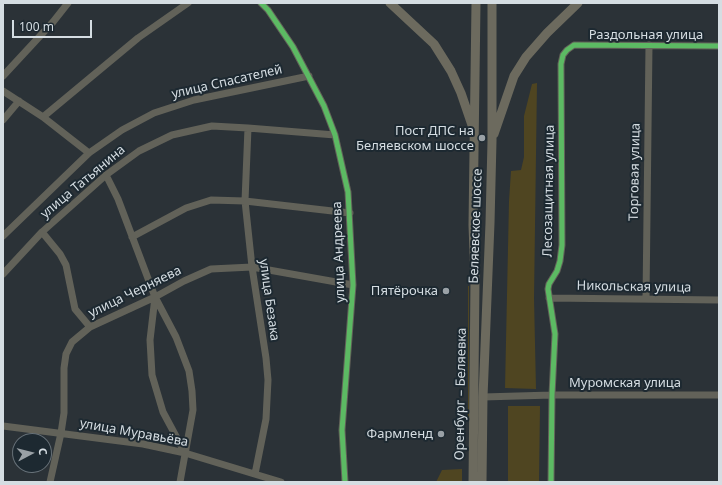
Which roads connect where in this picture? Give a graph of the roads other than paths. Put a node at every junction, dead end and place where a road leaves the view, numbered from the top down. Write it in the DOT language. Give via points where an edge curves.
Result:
graph roads {
  1 [pos="68,3"];
  2 [pos="188,3"];
  3 [pos="261,3"];
  4 [pos="390,3"];
  5 [pos="476,3"];
  6 [pos="492,3"];
  7 [pos="578,3"];
  8 [pos="574,45"];
  9 [pos="649,45"];
  10 [pos="719,46"];
  11 [pos="3,76"];
  12 [pos="309,76"];
  13 [pos="3,91"];
  14 [pos="19,101"];
  15 [pos="43,117"];
  16 [pos="3,120"];
  17 [pos="248,128"];
  18 [pos="335,135"];
  19 [pos="475,135"];
  20 [pos="492,141"];
  21 [pos="89,153"];
  22 [pos="106,174"];
  23 [pos="245,201"];
  24 [pos="350,213"];
  25 [pos="42,232"];
  26 [pos="3,236"];
  27 [pos="132,237"];
  28 [pos="252,267"];
  29 [pos="3,274"];
  30 [pos="354,285"];
  31 [pos="155,297"];
  32 [pos="549,298"];
  33 [pos="646,299"];
  34 [pos="719,300"];
  35 [pos="474,306"];
  36 [pos="486,306"];
  37 [pos="90,327"];
  38 [pos="552,395"];
  39 [pos="719,395"];
  40 [pos="483,397"];
  41 [pos="3,426"];
  42 [pos="61,433"];
  43 [pos="185,453"];
  44 [pos="255,474"];
  45 [pos="50,482"];
  46 [pos="180,482"];
  47 [pos="281,482"];
  48 [pos="345,482"];
  49 [pos="473,482"];
  50 [pos="482,482"];
  51 [pos="551,482"];
  1 -- 11 [label="street"];
  2 -- 15 [label="street" via="138,38"];
  3 -- 12 [label="street, улица Андреева" via="293,47"];
  4 -- 19 [label="main road" via="434,44 452,71"];
  5 -- 19 [label="main road, Беляевское шоссе"];
  6 -- 20 [label="main road, Беляевское шоссе"];
  7 -- 20 [label="main road" via="526,56 514,76"];
  8 -- 9 [label="street, Раздольная улица"];
  8 -- 32 [label="street, Лесозащитная улица" via="563,55 561,64 562,245 559,266 549,284"];
  9 -- 10 [label="street, Раздольная улица"];
  9 -- 33 [label="street, Торговая улица"];
  12 -- 18 [label="street, улица Андреева"];
  12 -- 21 [label="street, улица Спасателей" via="194,100 154,113 122,130"];
  13 -- 14 [label="street"];
  14 -- 15 [label="street"];
  14 -- 16 [label="street"];
  15 -- 21 [label="street"];
  17 -- 18 [label="street, улица Татьянина"];
  17 -- 22 [label="street, улица Татьянина" via="212,126 172,135 139,150"];
  17 -- 23 [label="street, улица Безака"];
  18 -- 24 [label="street, улица Андреева" via="346,177"];
  19 -- 35 [label="main road, Беляевское шоссе"];
  20 -- 36 [label="main road, Беляевское шоссе"];
  21 -- 26 [label="street, улица Спасателей"];
  22 -- 25 [label="street, улица Татьянина"];
  22 -- 27 [label="street"];
  23 -- 24 [label="street"];
  23 -- 27 [label="street" via="211,200 186,208"];
  23 -- 28 [label="street, улица Безака"];
  24 -- 30 [label="street, улица Андреева"];
  25 -- 29 [label="street, улица Татьянина"];
  25 -- 37 [label="street" via="66,265 75,309"];
  27 -- 31 [label="street"];
  28 -- 30 [label="street, улица Черняева"];
  28 -- 31 [label="street, улица Черняева" via="211,270"];
  28 -- 44 [label="street, улица Безака" via="268,380 266,419"];
  30 -- 48 [label="street, улица Андреева" via="342,430"];
  31 -- 37 [label="street, улица Черняева"];
  31 -- 43 [label="street" via="150,340 152,375 163,412"];
  31 -- 43 [label="street" via="176,337 189,371 193,410"];
  32 -- 33 [label="street, Никольская улица"];
  32 -- 38 [label="street, Лесозащитная улица" via="555,334"];
  33 -- 34 [label="street, Никольская улица"];
  35 -- 49 [label="main road, Оренбург – Беляевка"];
  36 -- 40 [label="main road, Оренбург – Беляевка"];
  37 -- 42 [label="street, улица Черняева" via="72,342 66,354"];
  38 -- 39 [label="street, Муромская улица"];
  38 -- 40 [label="street, Муромская улица"];
  38 -- 51 [label="street, Лесозащитная улица"];
  40 -- 50 [label="main road, Оренбург – Беляевка"];
  41 -- 42 [label="street, улица Муравьёва"];
  42 -- 43 [label="street, улица Муравьёва" via="143,444"];
  42 -- 45 [label="street, улица Черняева"];
  43 -- 44 [label="street, улица Муравьёва"];
  43 -- 46 [label="street"];
  44 -- 47 [label="street, улица Муравьёва"];
}
